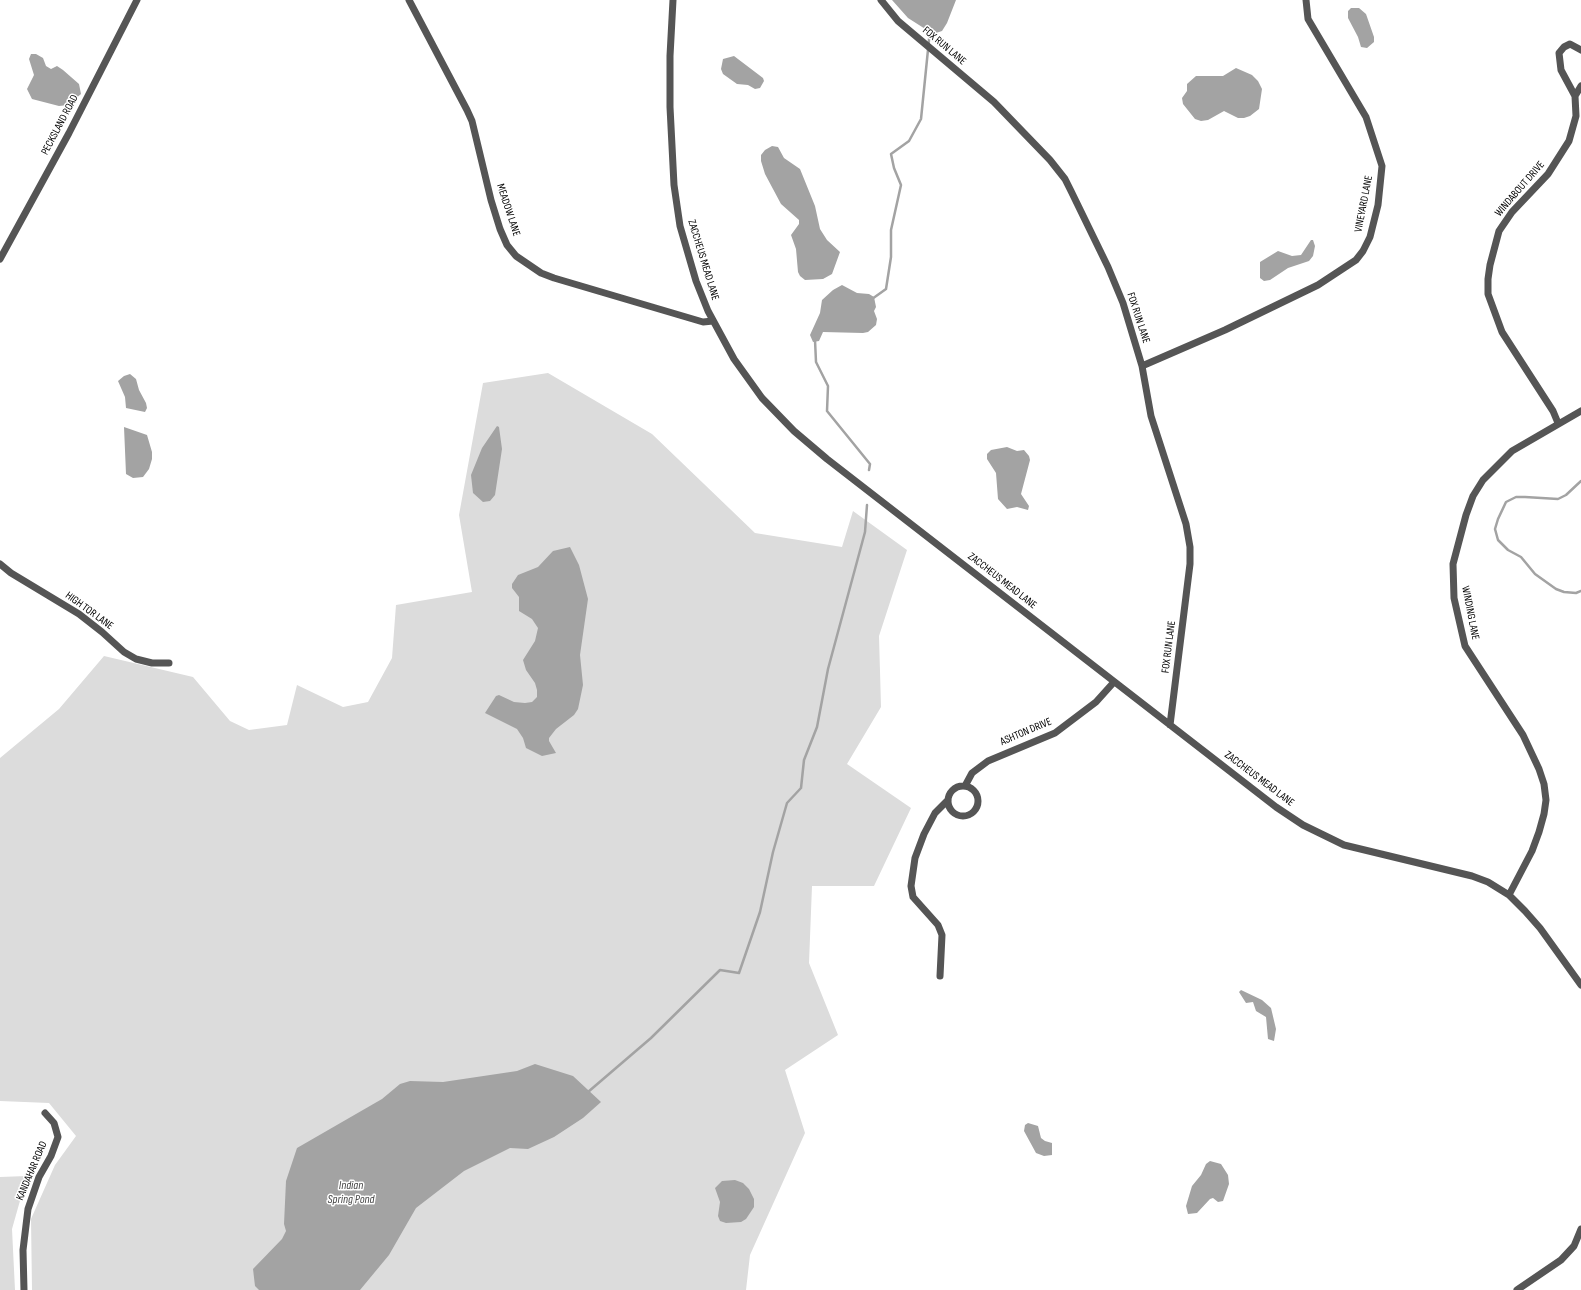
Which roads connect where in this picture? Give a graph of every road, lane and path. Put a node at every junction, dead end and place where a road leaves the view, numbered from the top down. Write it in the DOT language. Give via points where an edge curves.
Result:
graph roads {
  1 [pos="137,0"];
  2 [pos="409,0"];
  3 [pos="673,0"];
  4 [pos="881,0"];
  5 [pos="1306,0"];
  6 [pos="1581,50"];
  7 [pos="1581,86"];
  8 [pos="1575,96"];
  9 [pos="0,259"];
  10 [pos="713,321"];
  11 [pos="1142,366"];
  12 [pos="1581,411"];
  13 [pos="1558,423"];
  14 [pos="0,564"];
  15 [pos="169,663"];
  16 [pos="1114,682"];
  17 [pos="1170,725"];
  18 [pos="965,786"];
  19 [pos="948,800"];
  20 [pos="1509,895"];
  21 [pos="940,976"];
  22 [pos="1581,985"];
  23 [pos="45,1113"];
  24 [pos="1581,1229"];
  25 [pos="24,1290"];
  26 [pos="1517,1290"];
  1 -- 9 [label="street, PECKSLAND ROAD" via="69,133"];
  2 -- 10 [label="street, MEADOW LANE" via="472,121 500,229 507,245 516,256 554,278 703,322"];
  3 -- 10 [label="street, ZACCHEUS MEAD LANE" via="670,107 677,208 696,281"];
  4 -- 11 [label="street, FOX RUN LANE" via="898,21 994,102 1065,179 1123,303"];
  5 -- 11 [label="street, VINEYARD LANE" via="1308,19 1366,117 1382,166 1378,205 1370,237 1356,260 1318,285"];
  6 -- 8 [label="street, WINDABOUT DRIVE" via="1570,44 1560,53 1561,70"];
  7 -- 8 [label="street"];
  8 -- 13 [label="street, WINDABOUT DRIVE" via="1576,116 1569,141 1548,174 1512,212 1499,231 1488,279 1488,294 1502,332 1553,410"];
  10 -- 16 [label="street, ZACCHEUS MEAD LANE" via="734,359 762,398 794,431"];
  11 -- 17 [label="street, FOX RUN LANE" via="1151,416 1184,518 1190,547"];
  12 -- 13 [label="street, WINDING LANE"];
  13 -- 20 [label="street, WINDING LANE" via="1512,451 1483,480 1473,496 1466,515 1453,564 1454,598 1466,646 1523,735 1544,784 1546,800 1539,832"];
  14 -- 15 [label="street, HIGH TOR LANE" via="79,614 124,652 136,659 152,663"];
  16 -- 17 [label="street, ZACCHEUS MEAD LANE"];
  16 -- 18 [label="street, ASHTON DRIVE" via="1096,702 1055,733 988,761 972,773"];
  17 -- 20 [label="street, ZACCHEUS MEAD LANE" via="1276,807 1322,836 1374,853 1472,876"];
  18 -- 19 [label="street, ASHTON DRIVE" via="956,787"];
  18 -- 19 [label="street" via="977,794 978,805 975,810 970,814 958,815 950,809"];
  19 -- 21 [label="street, ASHTON DRIVE" via="935,813 924,834 911,886 913,897 938,925 942,935"];
  20 -- 22 [label="street, ZACCHEUS MEAD LANE" via="1540,928"];
  23 -- 25 [label="street, KANDAHAR ROAD" via="54,1123 58,1137 39,1177 28,1209 23,1250"];
  24 -- 26 [label="street" via="1574,1246 1561,1260"];
}
